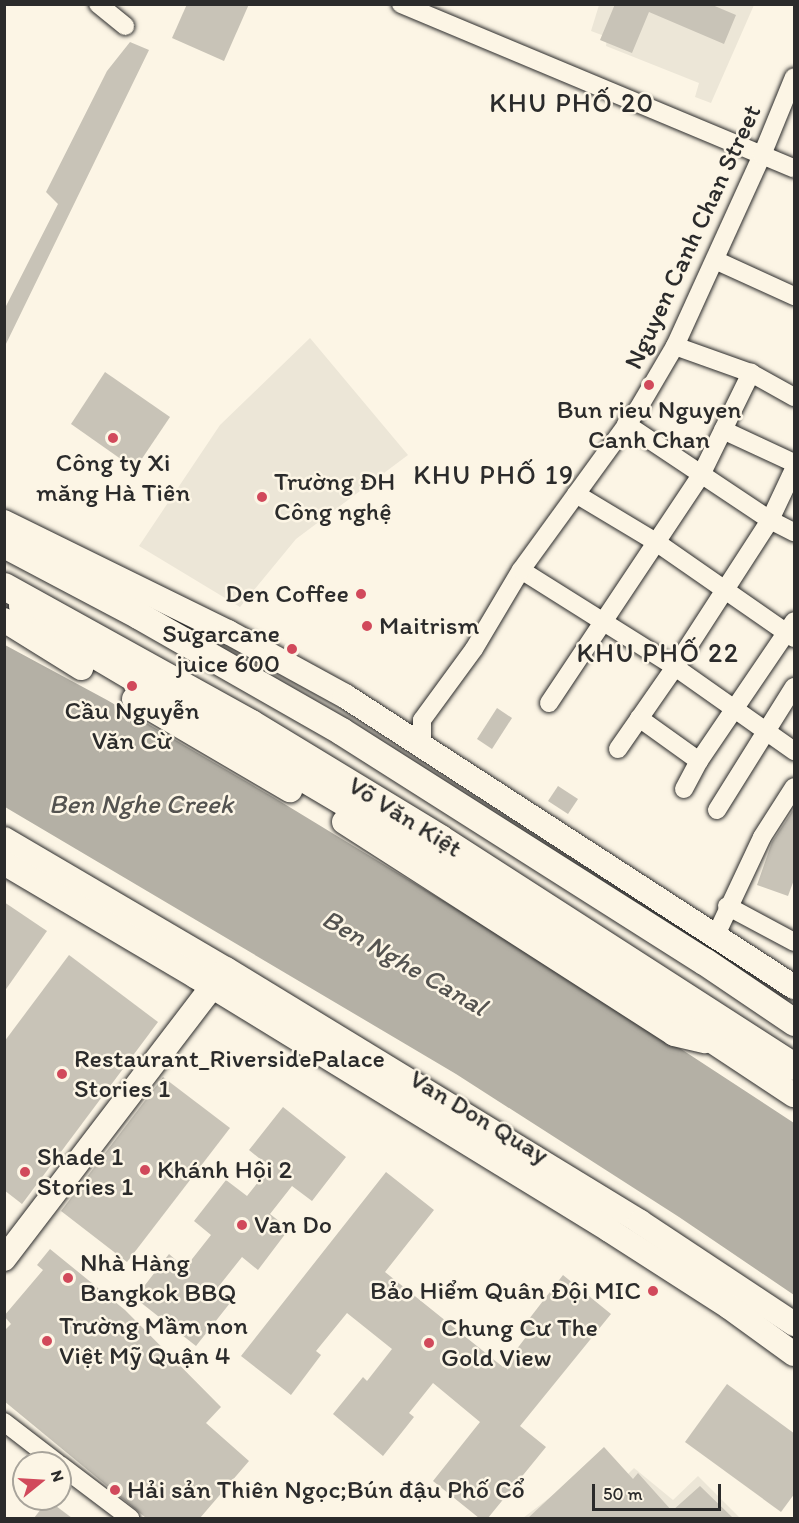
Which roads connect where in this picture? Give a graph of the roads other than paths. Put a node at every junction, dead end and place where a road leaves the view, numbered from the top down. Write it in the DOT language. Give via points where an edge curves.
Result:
graph roads {
  1 [pos="98,4"];
  2 [pos="401,4"];
  3 [pos="125,26"];
  4 [pos="795,77"];
  5 [pos="762,155"];
  6 [pos="795,168"];
  7 [pos="715,260"];
  8 [pos="795,296"];
  9 [pos="675,346"];
  10 [pos="751,374"];
  11 [pos="795,397"];
  12 [pos="626,424"];
  13 [pos="723,430"];
  14 [pos="795,464"];
  15 [pos="795,469"];
  16 [pos="701,475"];
  17 [pos="576,494"];
  18 [pos="770,520"];
  19 [pos="4,522"];
  20 [pos="795,532"];
  21 [pos="656,542"];
  22 [pos="4,544"];
  23 [pos="521,570"];
  24 [pos="4,586"];
  25 [pos="725,590"];
  26 [pos="4,592"];
  27 [pos="4,621"];
  28 [pos="602,622"];
  29 [pos="792,631"];
  30 [pos="675,667"];
  31 [pos="795,687"];
  32 [pos="549,703"];
  33 [pos="735,709"];
  34 [pos="639,718"];
  35 [pos="422,720"];
  36 [pos="394,728"];
  37 [pos="765,730"];
  38 [pos="422,746"];
  39 [pos="618,749"];
  40 [pos="795,751"];
  41 [pos="699,761"];
  42 [pos="795,787"];
  43 [pos="684,789"];
  44 [pos="717,810"];
  45 [pos="4,839"];
  46 [pos="4,863"];
  47 [pos="727,906"];
  48 [pos="715,936"];
  49 [pos="795,942"];
  50 [pos="219,978"];
  51 [pos="795,987"];
  52 [pos="795,1022"];
  53 [pos="724,1046"];
  54 [pos="795,1066"];
  55 [pos="795,1095"];
  56 [pos="4,1259"];
  57 [pos="795,1324"];
  58 [pos="795,1354"];
  59 [pos="4,1422"];
  60 [pos="41,1451"];
  61 [pos="72,1474"];
  62 [pos="130,1518"];
  1 -- 3 [label="street"];
  2 -- 5 [label="street"];
  4 -- 5 [label="street, Nguyen Canh Chan Street"];
  5 -- 6 [label="street"];
  5 -- 7 [label="street, Nguyen Canh Chan Street"];
  7 -- 8 [label="street"];
  7 -- 9 [label="street, Nguyen Canh Chan Street"];
  9 -- 10 [label="street"];
  9 -- 12 [label="street, Nguyen Canh Chan Street"];
  10 -- 11 [label="street"];
  10 -- 13 [label="street"];
  12 -- 16 [label="street"];
  12 -- 17 [label="street, Nguyen Canh Chan Street"];
  13 -- 14 [label="street"];
  13 -- 16 [label="street"];
  15 -- 18 [label="street"];
  16 -- 18 [label="street"];
  16 -- 21 [label="street"];
  17 -- 21 [label="street"];
  17 -- 23 [label="street, Nguyen Canh Chan Street"];
  18 -- 20 [label="street"];
  18 -- 25 [label="street"];
  19 -- 36 [label="main road" via="275,657"];
  21 -- 25 [label="street"];
  21 -- 28 [label="street"];
  22 -- 52 [label="highway, Võ Văn Kiệt" via="341,731"];
  23 -- 28 [label="street"];
  23 -- 35 [label="street, Nguyen Canh Chan Street" via="474,649"];
  24 -- 54 [label="highway, Võ Văn Kiệt" via="251,723 430,831"];
  25 -- 29 [label="street"];
  25 -- 30 [label="street"];
  26 -- 53 [label="main road, Võ Văn Kiệt" via="65,639 437,859"];
  27 -- 53 [label="main road, Võ Văn Kiệt" via="343,821 674,1034"];
  28 -- 30 [label="street"];
  28 -- 32 [label="street"];
  29 -- 33 [label="street"];
  30 -- 33 [label="street"];
  30 -- 34 [label="street"];
  31 -- 37 [label="street"];
  33 -- 37 [label="street"];
  33 -- 41 [label="street"];
  34 -- 39 [label="street"];
  34 -- 41 [label="street"];
  35 -- 36 [label="street"];
  35 -- 38 [label="street"];
  36 -- 38 [label="main road"];
  37 -- 40 [label="street"];
  37 -- 44 [label="street"];
  38 -- 48 [label="main road"];
  41 -- 43 [label="street"];
  42 -- 47 [label="street" via="762,837"];
  45 -- 50 [label="main road, Van Don Quay"];
  46 -- 50 [label="main road, Van Don Quay"];
  47 -- 48 [label="street"];
  47 -- 49 [label="street"];
  48 -- 51 [label="main road"];
  50 -- 56 [label="main road"];
  50 -- 57 [label="main road, Van Don Quay" via="640,1222"];
  50 -- 58 [label="main road, Van Don Quay" via="729,1307"];
  53 -- 55 [label="main road, Võ Văn Kiệt"];
  59 -- 60 [label="street"];
  61 -- 62 [label="street"];
}
